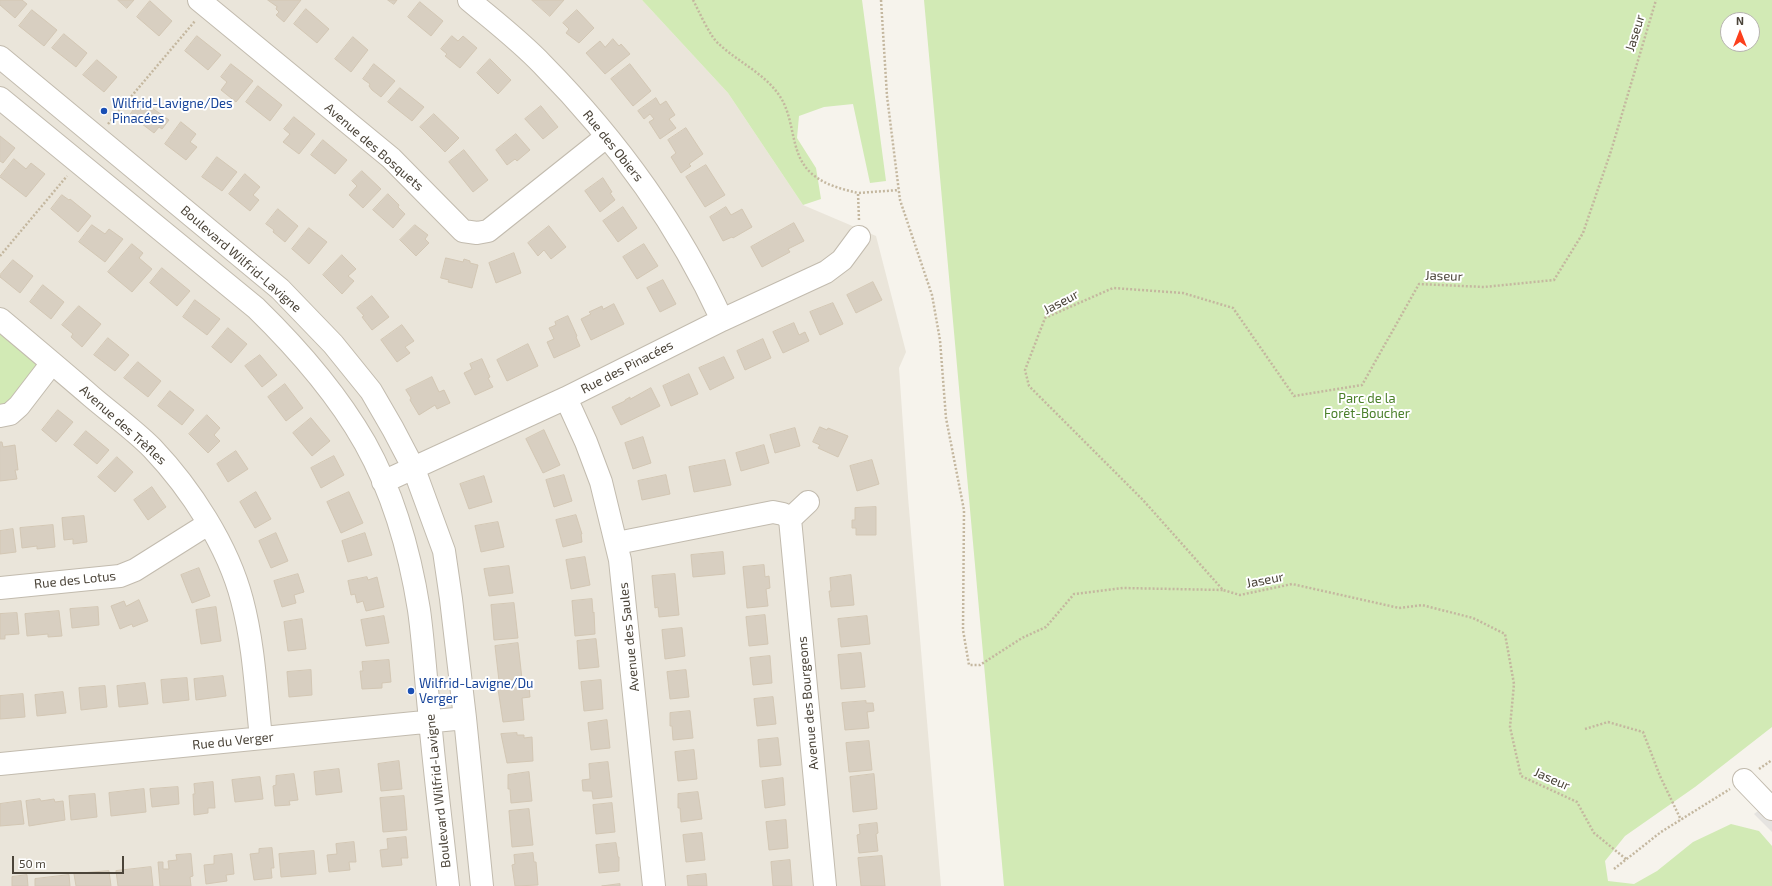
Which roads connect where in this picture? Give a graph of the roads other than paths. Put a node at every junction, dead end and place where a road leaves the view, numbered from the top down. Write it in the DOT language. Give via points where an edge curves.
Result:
graph roads {
  1 [pos="470,0"];
  2 [pos="203,3"];
  3 [pos="0,57"];
  4 [pos="0,98"];
  5 [pos="606,137"];
  6 [pos="859,237"];
  7 [pos="0,319"];
  8 [pos="722,320"];
  9 [pos="52,363"];
  10 [pos="566,398"];
  11 [pos="0,416"];
  12 [pos="414,469"];
  13 [pos="384,482"];
  14 [pos="808,502"];
  15 [pos="790,519"];
  16 [pos="208,524"];
  17 [pos="617,543"];
  18 [pos="0,588"];
  19 [pos="465,718"];
  20 [pos="430,721"];
  21 [pos="261,738"];
  22 [pos="0,764"];
  23 [pos="1744,780"];
  24 [pos="1772,810"];
  25 [pos="448,886"];
  26 [pos="482,886"];
  27 [pos="654,886"];
  28 [pos="825,886"];
  1 -- 5 [label="street, Rue des Obiers" via="542,63"];
  2 -- 5 [label="street, Avenue des Bosquets" via="391,158 463,231 488,231"];
  3 -- 12 [label="street, Boulevard Wilfrid-Lavigne" via="280,289 333,344 371,391 394,428"];
  4 -- 13 [label="street, Boulevard Wilfrid-Lavigne" via="256,308 287,338 338,400 365,443"];
  5 -- 8 [label="street, Rue des Obiers" via="642,181 673,228 702,278"];
  6 -- 8 [label="street, Rue des Pinacées" via="842,260 826,272"];
  7 -- 9 [label="street, Avenue des Trèfles"];
  8 -- 10 [label="street, Rue des Pinacées"];
  9 -- 11 [label="street" via="19,406 10,414"];
  9 -- 16 [label="street, Avenue des Trèfles" via="151,447 182,483"];
  10 -- 12 [label="street, Rue des Pinacées"];
  10 -- 17 [label="street, Avenue des Saules" via="601,482"];
  12 -- 13 [label="street, Rue des Pinacées"];
  12 -- 19 [label="street, Boulevard Wilfrid-Lavigne" via="444,551"];
  13 -- 20 [label="street, Boulevard Wilfrid-Lavigne" via="410,563 419,610"];
  14 -- 15 [label="street"];
  15 -- 17 [label="street" via="773,512"];
  15 -- 28 [label="street, Avenue des Bourgeons"];
  16 -- 18 [label="street, Rue des Lotus" via="136,570 120,576"];
  16 -- 21 [label="street, Avenue des Trèfles" via="228,562 242,600 247,621"];
  17 -- 27 [label="street, Avenue des Saules" via="624,588"];
  19 -- 20 [label="street, Rue du Verger"];
  19 -- 26 [label="street, Boulevard Wilfrid-Lavigne"];
  20 -- 21 [label="street, Rue du Verger"];
  20 -- 25 [label="street, Boulevard Wilfrid-Lavigne"];
  21 -- 22 [label="street, Rue du Verger"];
  23 -- 24 [label="street"];
}
